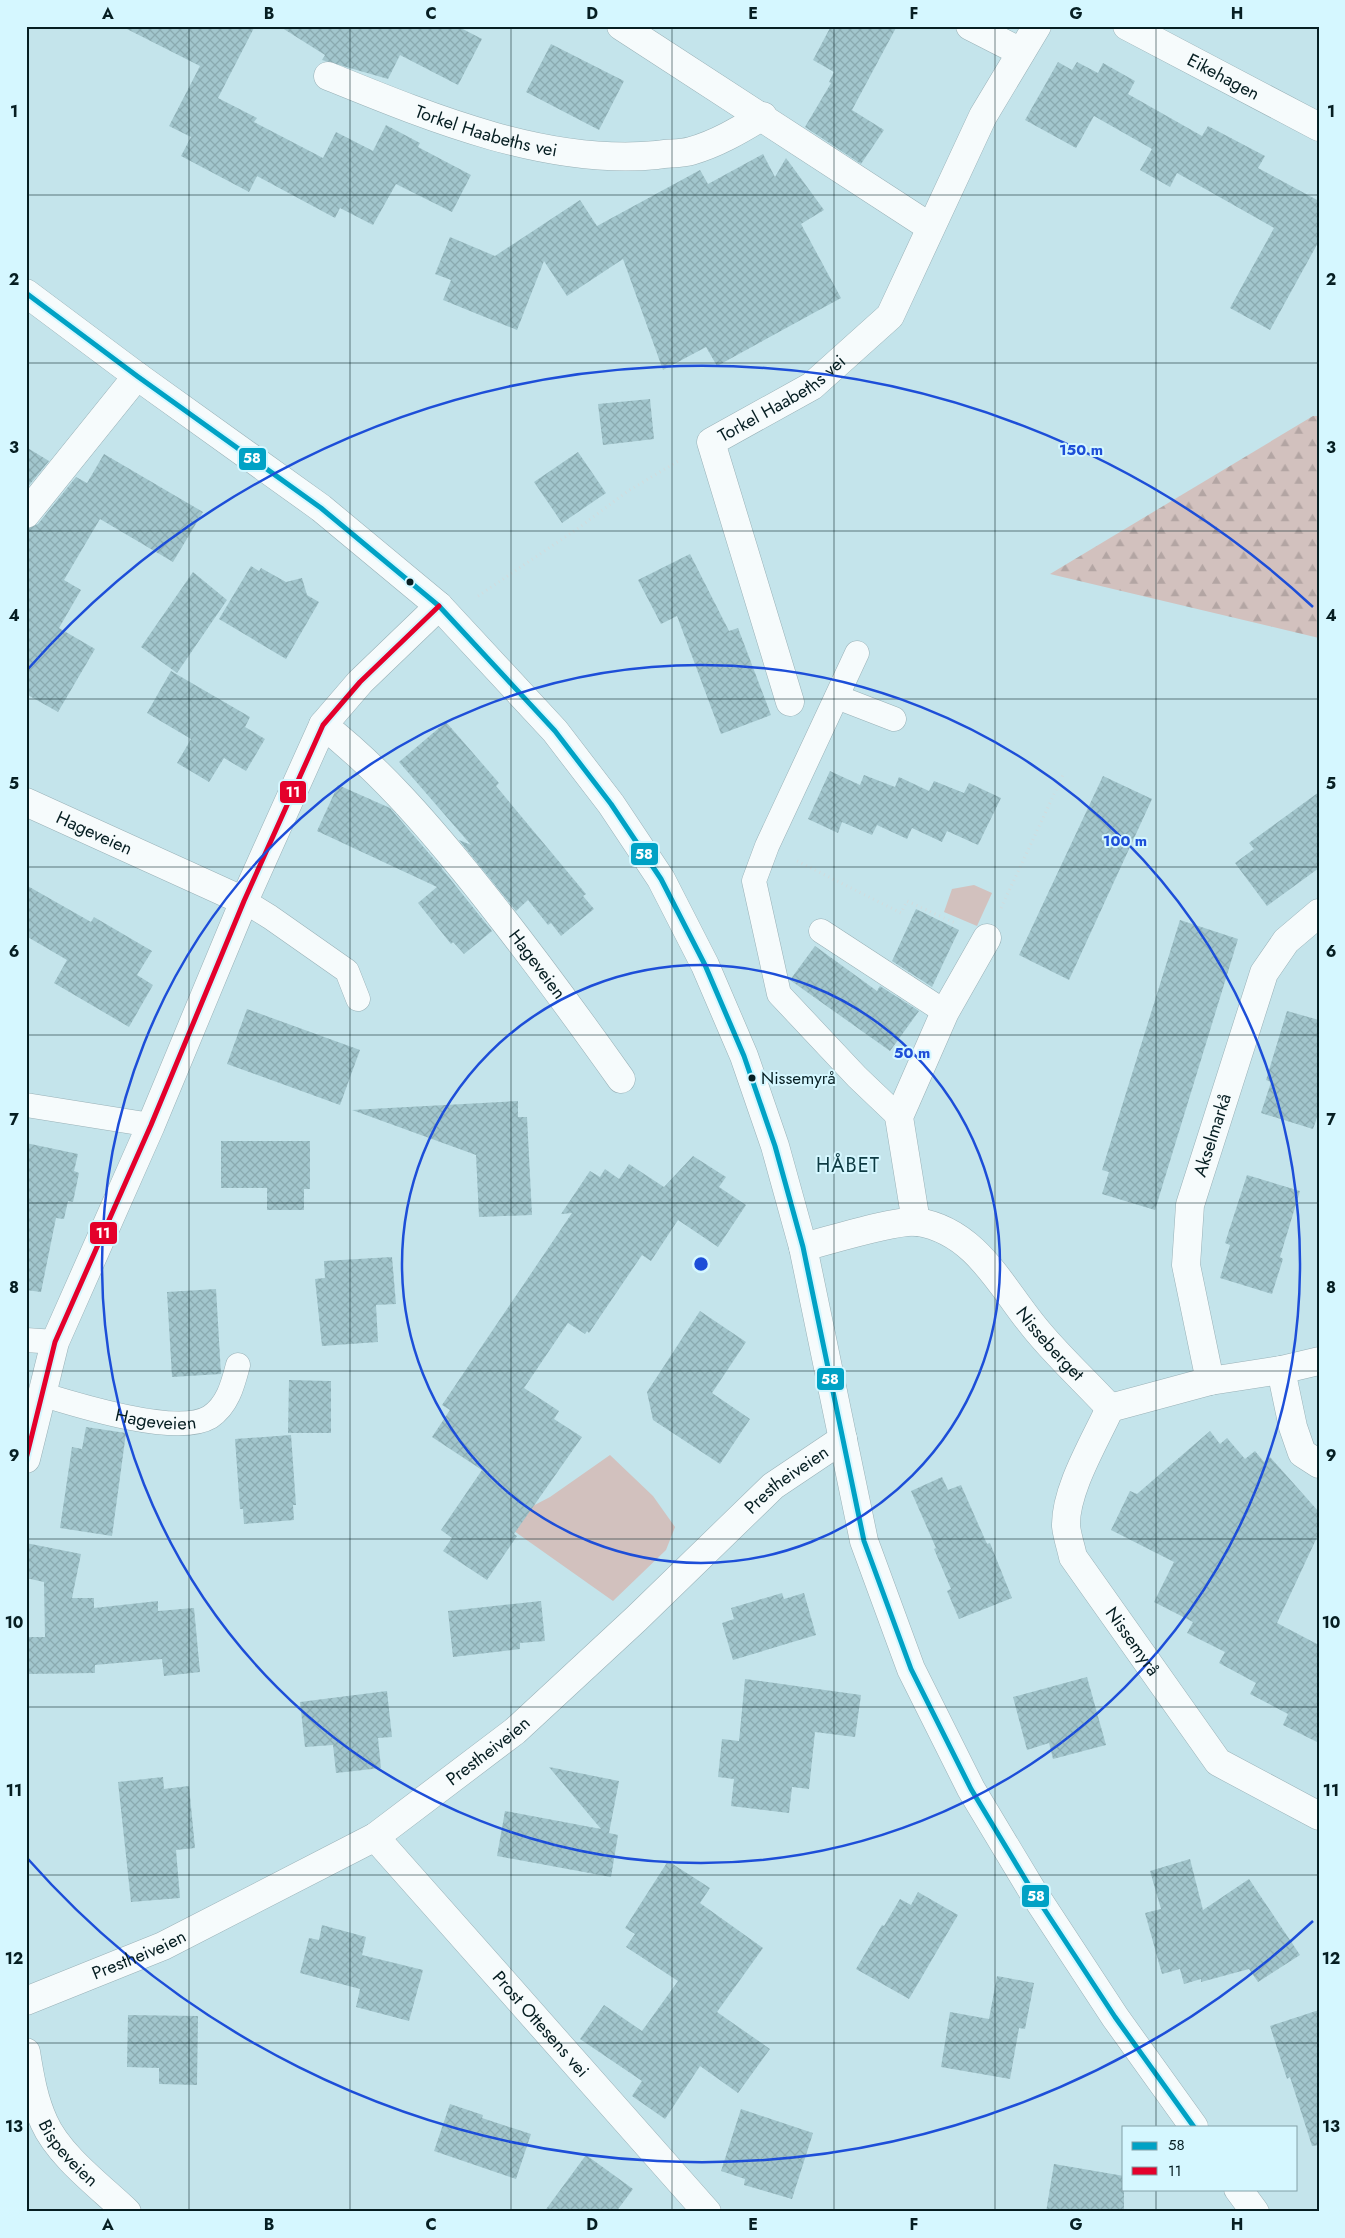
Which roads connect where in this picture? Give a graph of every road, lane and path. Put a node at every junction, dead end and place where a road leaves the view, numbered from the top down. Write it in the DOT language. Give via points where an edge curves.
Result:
graph roads {
  1 [pos="621,26"];
  2 [pos="970,26"];
  3 [pos="1037,26"];
  4 [pos="1127,26"];
  5 [pos="1021,52"];
  6 [pos="328,76"];
  7 [pos="763,116"];
  8 [pos="1319,127"];
  9 [pos="930,227"];
  10 [pos="26,293"];
  11 [pos="137,376"];
  12 [pos="711,442"];
  13 [pos="26,514"];
  14 [pos="476,598"];
  15 [pos="439,606"];
  16 [pos="857,653"];
  17 [pos="837,697"];
  18 [pos="790,702"];
  19 [pos="894,718"];
  20 [pos="323,725"];
  21 [pos="1063,774"];
  22 [pos="26,802"];
  23 [pos="767,846"];
  24 [pos="244,901"];
  25 [pos="1319,912"];
  26 [pos="821,931"];
  27 [pos="987,938"];
  28 [pos="358,999"];
  29 [pos="945,1012"];
  30 [pos="622,1079"];
  31 [pos="26,1105"];
  32 [pos="900,1117"];
  33 [pos="151,1125"];
  34 [pos="916,1222"];
  35 [pos="803,1247"];
  36 [pos="26,1340"];
  37 [pos="55,1342"];
  38 [pos="1319,1361"];
  39 [pos="238,1365"];
  40 [pos="1281,1370"];
  41 [pos="1210,1381"];
  42 [pos="41,1394"];
  43 [pos="1110,1408"];
  44 [pos="843,1439"];
  45 [pos="26,1459"];
  46 [pos="1319,1464"];
  47 [pos="1319,1816"];
  48 [pos="375,1837"];
  49 [pos="26,2001"];
  50 [pos="26,2052"];
  51 [pos="1193,2126"];
  52 [pos="1239,2190"];
  53 [pos="127,2212"];
  54 [pos="707,2212"];
  55 [pos="1256,2212"];
  1 -- 7 [label="street"];
  2 -- 5 [label="street"];
  3 -- 5 [label="street, Torkel Haabeths vei"];
  4 -- 8 [label="street, Eikehagen"];
  5 -- 9 [label="street, Torkel Haabeths vei" via="984,116"];
  6 -- 7 [label="street, Torkel Haabeths vei" via="420,113 514,140 578,154 640,156 690,151 738,132"];
  7 -- 9 [label="street"];
  9 -- 12 [label="street, Torkel Haabeths vei" via="890,316 812,386"];
  10 -- 11 [label="street, Prestheiveien"];
  11 -- 13 [label="street"];
  11 -- 15 [label="street, Prestheiveien" via="321,508"];
  12 -- 14 [label="path" via="628,491"];
  12 -- 18 [label="street, Torkel Haabeths vei"];
  15 -- 20 [label="street" via="360,682"];
  15 -- 35 [label="street, Prestheiveien" via="555,730 661,878 705,965 744,1056 775,1146"];
  16 -- 17 [label="lane"];
  17 -- 19 [label="lane"];
  17 -- 23 [label="lane"];
  20 -- 24 [label="street"];
  20 -- 30 [label="street, Hageveien" via="384,778 441,842 520,940"];
  21 -- 27 [label="path"];
  22 -- 24 [label="street, Hageveien"];
  23 -- 27 [label="path" via="900,912 907,901"];
  23 -- 32 [label="lane" via="754,880 779,994 857,1077"];
  24 -- 28 [label="lane" via="347,971"];
  24 -- 33 [label="street"];
  25 -- 41 [label="street, Akselmarkå" via="1286,940 1264,973 1190,1205 1186,1265"];
  26 -- 29 [label="lane"];
  27 -- 29 [label="street"];
  29 -- 32 [label="street"];
  31 -- 33 [label="lane"];
  32 -- 34 [label="street"];
  33 -- 37 [label="street"];
  34 -- 35 [label="street, Nisseberget"];
  34 -- 43 [label="street, Nisseberget" via="948,1231 984,1260 1039,1333"];
  35 -- 44 [label="street, Prestheiveien"];
  36 -- 37 [label="lane"];
  37 -- 42 [label="street"];
  38 -- 40 [label="street"];
  39 -- 42 [label="lane, Hageveien" via="225,1403 201,1421 158,1422 102,1412"];
  40 -- 41 [label="street"];
  40 -- 46 [label="street" via="1302,1453"];
  41 -- 43 [label="street"];
  42 -- 45 [label="street"];
  43 -- 47 [label="street, Nissemyrå" via="1074,1487 1068,1509 1066,1527 1073,1557 1218,1762"];
  44 -- 48 [label="street, Prestheiveien" via="773,1486 515,1731"];
  44 -- 51 [label="street" via="864,1541 910,1669 971,1789 1104,2000"];
  48 -- 49 [label="street, Prestheiveien" via="163,1946"];
  48 -- 54 [label="street, Prost Ottesens vei"];
  50 -- 53 [label="street, Bispeveien" via="31,2087 45,2124 62,2150"];
  52 -- 55 [label="street"];
}
